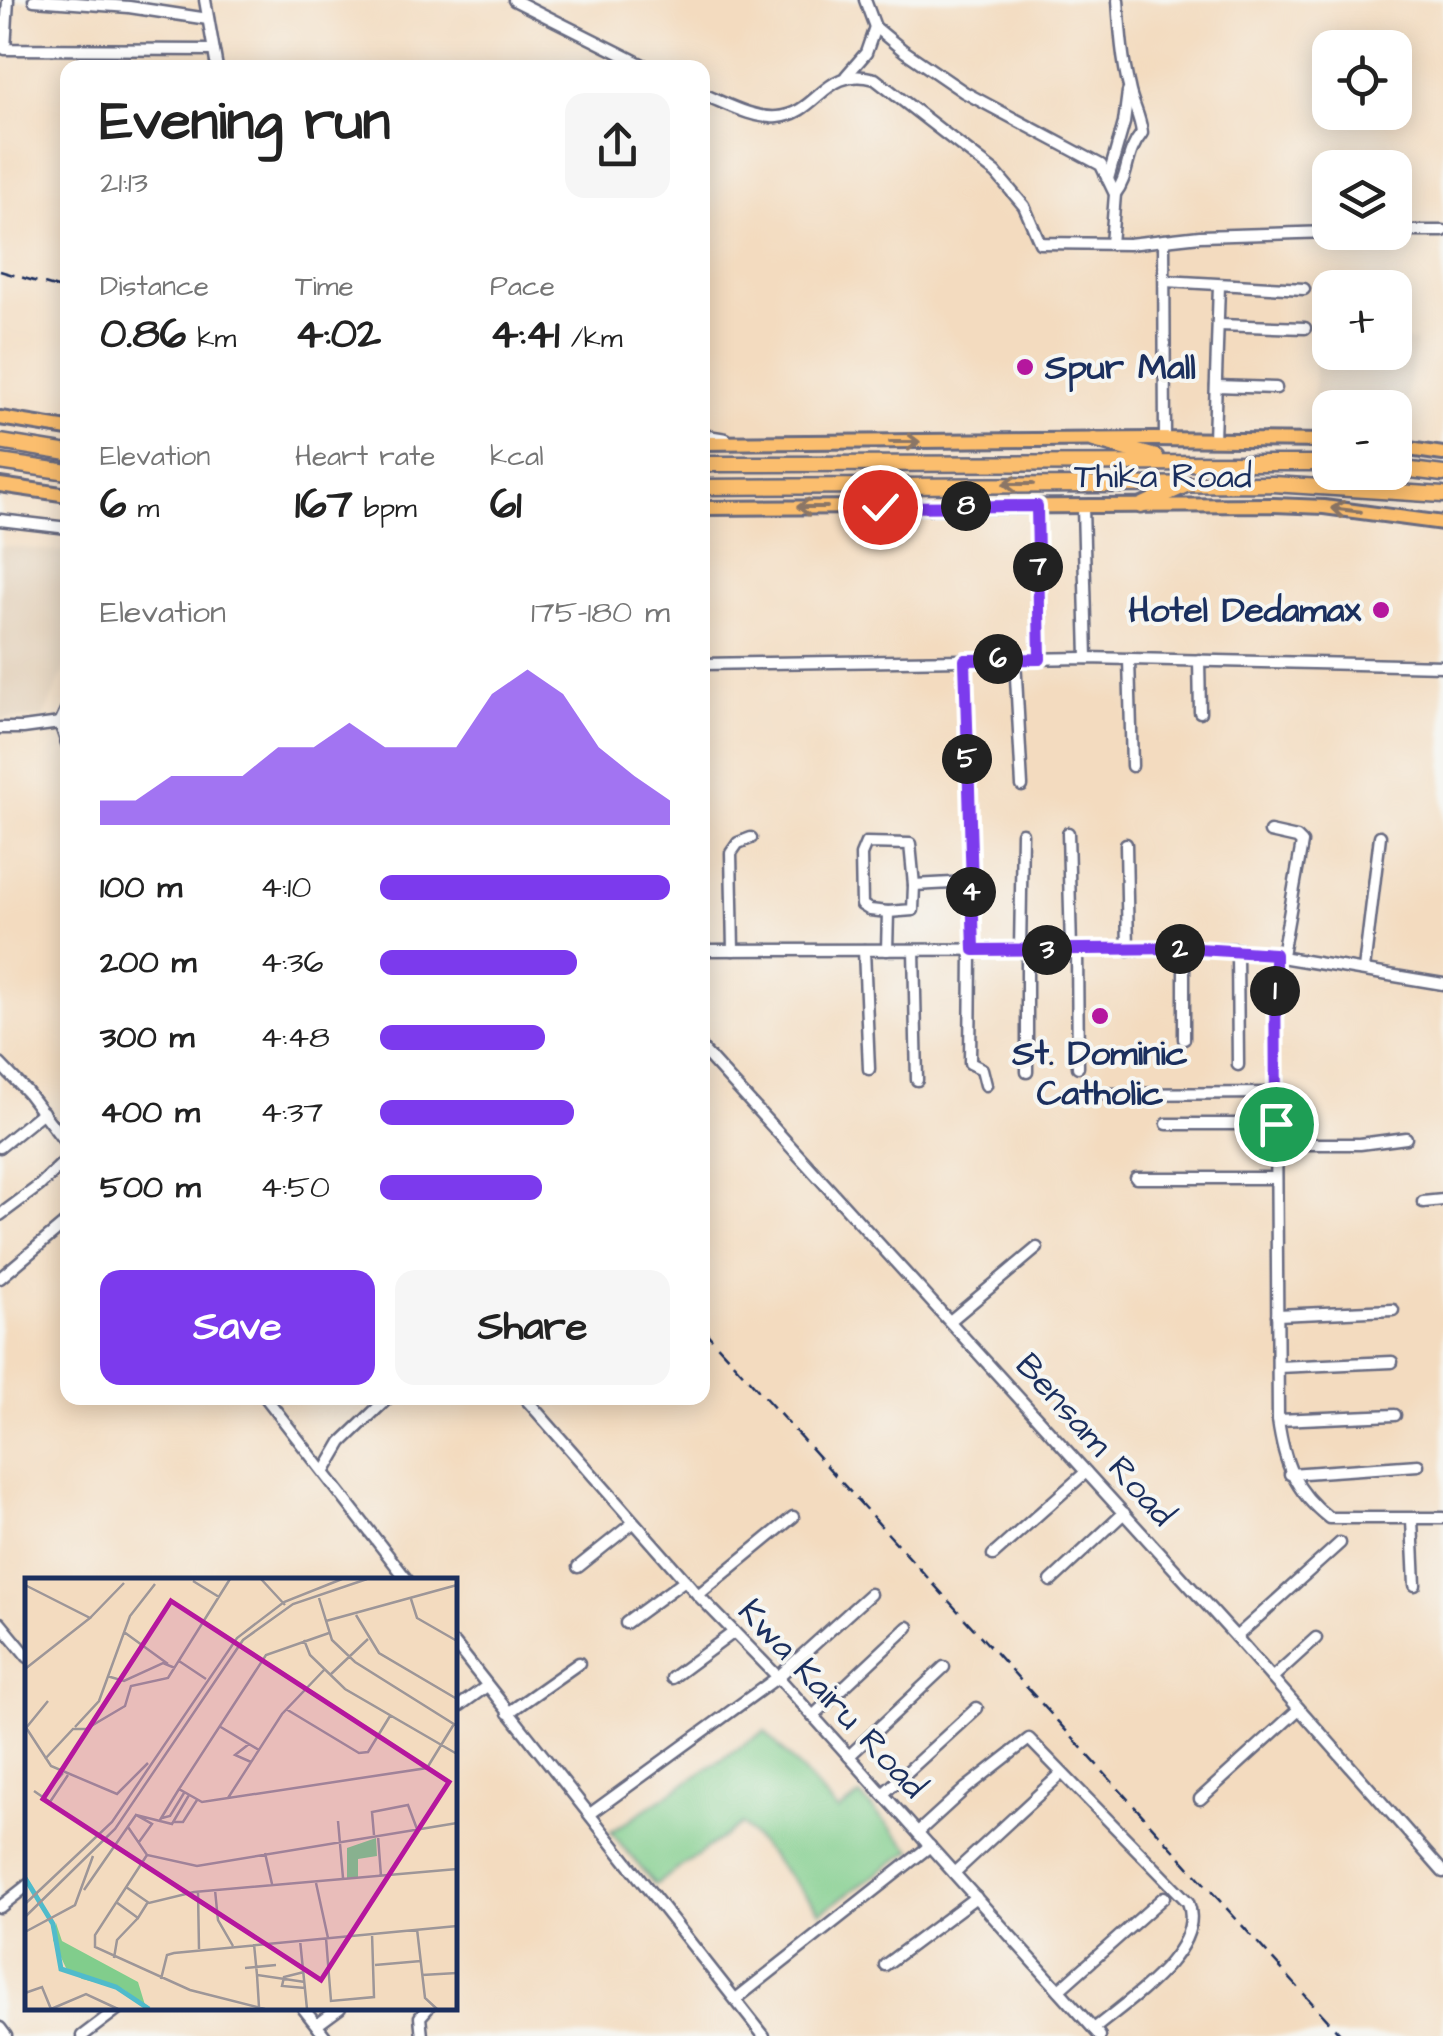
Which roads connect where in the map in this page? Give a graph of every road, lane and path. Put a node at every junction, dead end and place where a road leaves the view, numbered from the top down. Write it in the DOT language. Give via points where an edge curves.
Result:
graph roads {
  1 [pos="8,0"];
  2 [pos="34,0"];
  3 [pos="205,0"];
  4 [pos="514,0"];
  5 [pos="865,0"];
  6 [pos="1118,0"];
  7 [pos="208,19"];
  8 [pos="875,27"];
  9 [pos="213,50"];
  10 [pos="215,60"];
  11 [pos="633,60"];
  12 [pos="846,76"];
  13 [pos="1128,86"];
  14 [pos="710,97"];
  15 [pos="1108,179"];
  16 [pos="1115,194"];
  17 [pos="1412,231"];
  18 [pos="1443,231"];
  19 [pos="1312,233"];
  20 [pos="1164,240"];
  21 [pos="1112,244"];
  22 [pos="1165,281"];
  23 [pos="1219,284"];
  24 [pos="1304,289"];
  25 [pos="1219,325"];
  26 [pos="1304,328"];
  27 [pos="1216,386"];
  28 [pos="1276,388"];
  29 [pos="0,418"];
  30 [pos="60,428"];
  31 [pos="710,437"];
  32 [pos="1094,440"];
  33 [pos="1164,440"];
  34 [pos="1214,440"];
  35 [pos="1312,441"];
  36 [pos="0,442"];
  37 [pos="710,443"];
  38 [pos="738,444"];
  39 [pos="1412,449"];
  40 [pos="60,451"];
  41 [pos="1443,454"];
  42 [pos="0,462"];
  43 [pos="1176,462"];
  44 [pos="1312,463"];
  45 [pos="710,464"];
  46 [pos="60,471"];
  47 [pos="1189,484"];
  48 [pos="0,485"];
  49 [pos="710,487"];
  50 [pos="1437,494"];
  51 [pos="60,495"];
  52 [pos="1037,506"];
  53 [pos="1083,506"];
  54 [pos="1141,506"];
  55 [pos="710,508"];
  56 [pos="0,520"];
  57 [pos="1443,522"];
  58 [pos="60,527"];
  59 [pos="1087,658"];
  60 [pos="1014,659"];
  61 [pos="1040,659"];
  62 [pos="1130,659"];
  63 [pos="965,660"];
  64 [pos="1199,660"];
  65 [pos="710,664"];
  66 [pos="1443,666"];
  67 [pos="1200,712"];
  68 [pos="60,723"];
  69 [pos="0,728"];
  70 [pos="1132,766"];
  71 [pos="1022,786"];
  72 [pos="1270,832"];
  73 [pos="1022,833"];
  74 [pos="1068,833"];
  75 [pos="1380,836"];
  76 [pos="751,838"];
  77 [pos="1126,844"];
  78 [pos="971,882"];
  79 [pos="914,885"];
  80 [pos="888,912"];
  81 [pos="1184,948"];
  82 [pos="710,950"];
  83 [pos="733,950"];
  84 [pos="864,950"];
  85 [pos="887,950"];
  86 [pos="914,950"];
  87 [pos="972,950"];
  88 [pos="1023,950"];
  89 [pos="1074,950"];
  90 [pos="1128,950"];
  91 [pos="1237,950"];
  92 [pos="1278,955"];
  93 [pos="1364,969"];
  94 [pos="1443,984"];
  95 [pos="1184,1040"];
  96 [pos="710,1058"];
  97 [pos="0,1064"];
  98 [pos="1238,1066"];
  99 [pos="1078,1067"];
  100 [pos="868,1069"];
  101 [pos="1027,1072"];
  102 [pos="917,1080"];
  103 [pos="986,1085"];
  104 [pos="1276,1092"];
  105 [pos="1106,1094"];
  106 [pos="43,1112"];
  107 [pos="1167,1124"];
  108 [pos="1276,1124"];
  109 [pos="60,1135"];
  110 [pos="1406,1138"];
  111 [pos="1276,1144"];
  112 [pos="0,1147"];
  113 [pos="60,1166"];
  114 [pos="1136,1178"];
  115 [pos="1276,1178"];
  116 [pos="1443,1200"];
  117 [pos="1423,1202"];
  118 [pos="0,1215"];
  119 [pos="60,1228"];
  120 [pos="1037,1248"];
  121 [pos="0,1278"];
  122 [pos="1393,1310"];
  123 [pos="1277,1314"];
  124 [pos="950,1321"];
  125 [pos="1392,1362"];
  126 [pos="1278,1367"];
  127 [pos="272,1405"];
  128 [pos="381,1405"];
  129 [pos="531,1405"];
  130 [pos="1395,1415"];
  131 [pos="1278,1420"];
  132 [pos="1418,1465"];
  133 [pos="325,1471"];
  134 [pos="1086,1472"];
  135 [pos="1290,1474"];
  136 [pos="1124,1513"];
  137 [pos="793,1517"];
  138 [pos="1443,1518"];
  139 [pos="1412,1520"];
  140 [pos="633,1523"];
  141 [pos="1340,1542"];
  142 [pos="993,1554"];
  143 [pos="578,1567"];
  144 [pos="406,1578"];
  145 [pos="685,1580"];
  146 [pos="1051,1581"];
  147 [pos="1414,1586"];
  148 [pos="870,1594"];
  149 [pos="698,1595"];
  150 [pos="0,1622"];
  151 [pos="626,1623"];
  152 [pos="908,1627"];
  153 [pos="734,1632"];
  154 [pos="1236,1637"];
  155 [pos="1316,1638"];
  156 [pos="458,1648"];
  157 [pos="25,1653"];
  158 [pos="579,1663"];
  159 [pos="944,1668"];
  160 [pos="778,1676"];
  161 [pos="672,1678"];
  162 [pos="1272,1678"];
  163 [pos="487,1686"];
  164 [pos="458,1707"];
  165 [pos="977,1708"];
  166 [pos="1299,1709"];
  167 [pos="508,1713"];
  168 [pos="813,1716"];
  169 [pos="849,1756"];
  170 [pos="1061,1774"];
  171 [pos="884,1794"];
  172 [pos="1200,1799"];
  173 [pos="590,1814"];
  174 [pos="918,1832"];
  175 [pos="930,1846"];
  176 [pos="954,1872"];
  177 [pos="1443,1872"];
  178 [pos="25,1889"];
  179 [pos="976,1897"];
  180 [pos="1164,1897"];
  181 [pos="0,1908"];
  182 [pos="885,1965"];
  183 [pos="1059,1990"];
  184 [pos="736,1999"];
  185 [pos="115,2011"];
  186 [pos="305,2011"];
  187 [pos="336,2011"];
  188 [pos="425,2011"];
  189 [pos="317,2026"];
  190 [pos="0,2028"];
  191 [pos="1097,2033"];
  192 [pos="6,2036"];
  193 [pos="82,2036"];
  194 [pos="325,2036"];
  195 [pos="422,2036"];
  196 [pos="764,2036"];
  1 -- 9 [label="street" via="5,49"];
  2 -- 7 [label="street"];
  3 -- 7 [label="street"];
  4 -- 11 [label="street"];
  5 -- 8 [label="street"];
  6 -- 13 [label="street"];
  7 -- 9 [label="street"];
  8 -- 12 [label="street" via="866,53"];
  8 -- 15 [label="street" via="964,92 1101,165"];
  9 -- 10 [label="street"];
  12 -- 14 [label="street" via="788,116 772,118"];
  12 -- 21 [label="street" via="874,78 996,174 1024,206 1040,243"];
  13 -- 15 [label="street"];
  13 -- 16 [label="street" via="1142,132"];
  15 -- 16 [label="street"];
  16 -- 21 [label="street"];
  17 -- 18 [label="street"];
  19 -- 20 [label="street"];
  20 -- 21 [label="street"];
  20 -- 22 [label="street"];
  22 -- 23 [label="street"];
  22 -- 33 [label="street"];
  23 -- 24 [label="street"];
  23 -- 25 [label="street"];
  25 -- 26 [label="street"];
  25 -- 27 [label="street"];
  27 -- 28 [label="street"];
  27 -- 34 [label="street"];
  29 -- 30 [label="main road"];
  31 -- 38 [label="street"];
  32 -- 33 [label="main road, Thika Road"];
  38 -- 32 [label="main road, Thika Road, one-way"];
  32 -- 43 [label="highway"];
  33 -- 34 [label="main road, Thika Road"];
  34 -- 35 [label="main road, Thika Road"];
  36 -- 40 [label="highway"];
  37 -- 38 [label="main road, Thika Road"];
  39 -- 41 [label="main road"];
  42 -- 46 [label="highway"];
  43 -- 44 [label="highway, Thika Road"];
  43 -- 45 [label="highway, Thika Road"];
  47 -- 49 [label="highway, Thika Road, one-way"];
  47 -- 50 [label="highway, Thika Road"];
  47 -- 54 [label="highway"];
  48 -- 51 [label="main road"];
  52 -- 53 [label="main road, Thika Road"];
  52 -- 55 [label="main road, Thika Road, one-way"];
  52 -- 61 [label="street"];
  53 -- 54 [label="main road, Thika Road"];
  53 -- 59 [label="street"];
  57 -- 54 [label="main road, Thika Road, one-way" via="1324,508"];
  56 -- 58 [label="street"];
  59 -- 61 [label="street"];
  59 -- 62 [label="street"];
  60 -- 61 [label="street"];
  60 -- 63 [label="street"];
  60 -- 71 [label="street"];
  62 -- 64 [label="street"];
  62 -- 70 [label="street"];
  63 -- 65 [label="street"];
  63 -- 78 [label="street"];
  64 -- 66 [label="street"];
  64 -- 67 [label="street"];
  68 -- 69 [label="street"];
  72 -- 92 [label="street" via="1297,838 1302,848"];
  73 -- 88 [label="street"];
  74 -- 89 [label="street"];
  75 -- 93 [label="street"];
  76 -- 83 [label="street" via="731,853"];
  77 -- 90 [label="street"];
  78 -- 79 [label="street"];
  78 -- 87 [label="street"];
  79 -- 80 [label="street" via="913,910"];
  79 -- 80 [label="street" via="910,844 863,846 862,906"];
  80 -- 85 [label="street"];
  81 -- 90 [label="street"];
  81 -- 91 [label="street"];
  81 -- 95 [label="street"];
  82 -- 83 [label="street"];
  83 -- 84 [label="street"];
  84 -- 85 [label="street"];
  84 -- 100 [label="street"];
  85 -- 86 [label="street"];
  86 -- 87 [label="street"];
  86 -- 102 [label="street"];
  87 -- 88 [label="street"];
  87 -- 103 [label="street" via="970,1062 982,1069"];
  88 -- 89 [label="street"];
  88 -- 101 [label="street"];
  89 -- 90 [label="street"];
  89 -- 99 [label="street"];
  91 -- 92 [label="street"];
  91 -- 98 [label="street"];
  92 -- 93 [label="street"];
  92 -- 104 [label="street"];
  93 -- 94 [label="street"];
  96 -- 124 [label="street, Bensam Road"];
  97 -- 106 [label="street"];
  104 -- 105 [label="street"];
  104 -- 108 [label="street"];
  106 -- 109 [label="street"];
  106 -- 112 [label="street"];
  107 -- 108 [label="street"];
  108 -- 111 [label="street"];
  110 -- 111 [label="street"];
  111 -- 115 [label="street"];
  113 -- 118 [label="street"];
  114 -- 115 [label="street"];
  115 -- 123 [label="street"];
  116 -- 117 [label="street"];
  119 -- 121 [label="street"];
  120 -- 124 [label="street"];
  122 -- 123 [label="street"];
  123 -- 126 [label="street"];
  124 -- 134 [label="street, Bensam Road"];
  125 -- 126 [label="street"];
  126 -- 131 [label="street"];
  127 -- 133 [label="street"];
  128 -- 133 [label="street" via="342,1442"];
  129 -- 140 [label="street, Kwa Kairu Road"];
  130 -- 131 [label="street"];
  131 -- 135 [label="street"];
  132 -- 135 [label="street"];
  133 -- 144 [label="street"];
  134 -- 136 [label="street, Bensam Road"];
  134 -- 142 [label="street"];
  135 -- 139 [label="street" via="1329,1518"];
  136 -- 146 [label="street"];
  136 -- 154 [label="street, Bensam Road"];
  137 -- 149 [label="street"];
  138 -- 139 [label="street"];
  139 -- 147 [label="street"];
  140 -- 143 [label="street"];
  140 -- 145 [label="street, Kwa Kairu Road"];
  141 -- 154 [label="street"];
  145 -- 149 [label="street, Kwa Kairu Road"];
  145 -- 151 [label="street"];
  148 -- 160 [label="street"];
  149 -- 153 [label="street, Kwa Kairu Road"];
  150 -- 157 [label="street"];
  152 -- 168 [label="street"];
  153 -- 160 [label="street, Kwa Kairu Road"];
  153 -- 161 [label="street"];
  154 -- 162 [label="street, Bensam Road"];
  155 -- 162 [label="street"];
  156 -- 163 [label="street"];
  158 -- 167 [label="street"];
  159 -- 169 [label="street"];
  160 -- 168 [label="street, Kwa Kairu Road"];
  160 -- 173 [label="street"];
  162 -- 166 [label="street, Bensam Road"];
  163 -- 164 [label="street"];
  163 -- 167 [label="street"];
  165 -- 171 [label="street"];
  166 -- 172 [label="street"];
  166 -- 177 [label="street, Bensam Road"];
  167 -- 173 [label="street"];
  168 -- 169 [label="street, Kwa Kairu Road"];
  169 -- 171 [label="street, Kwa Kairu Road"];
  170 -- 174 [label="street" via="1026,1739"];
  170 -- 176 [label="street"];
  170 -- 191 [label="street" via="1192,1911 1171,1964"];
  171 -- 174 [label="street, Kwa Kairu Road"];
  173 -- 184 [label="street"];
  174 -- 175 [label="street, Kwa Kairu Road"];
  175 -- 176 [label="street, Kwa Kairu Road"];
  175 -- 184 [label="street"];
  176 -- 179 [label="street, Kwa Kairu Road"];
  178 -- 181 [label="street"];
  179 -- 182 [label="street"];
  179 -- 183 [label="street, Kwa Kairu Road"];
  180 -- 183 [label="street"];
  183 -- 191 [label="street, Kwa Kairu Road"];
  184 -- 196 [label="street"];
  185 -- 193 [label="street"];
  186 -- 189 [label="street"];
  187 -- 189 [label="street"];
  188 -- 195 [label="street"];
  189 -- 194 [label="street"];
  190 -- 192 [label="street"];
}
